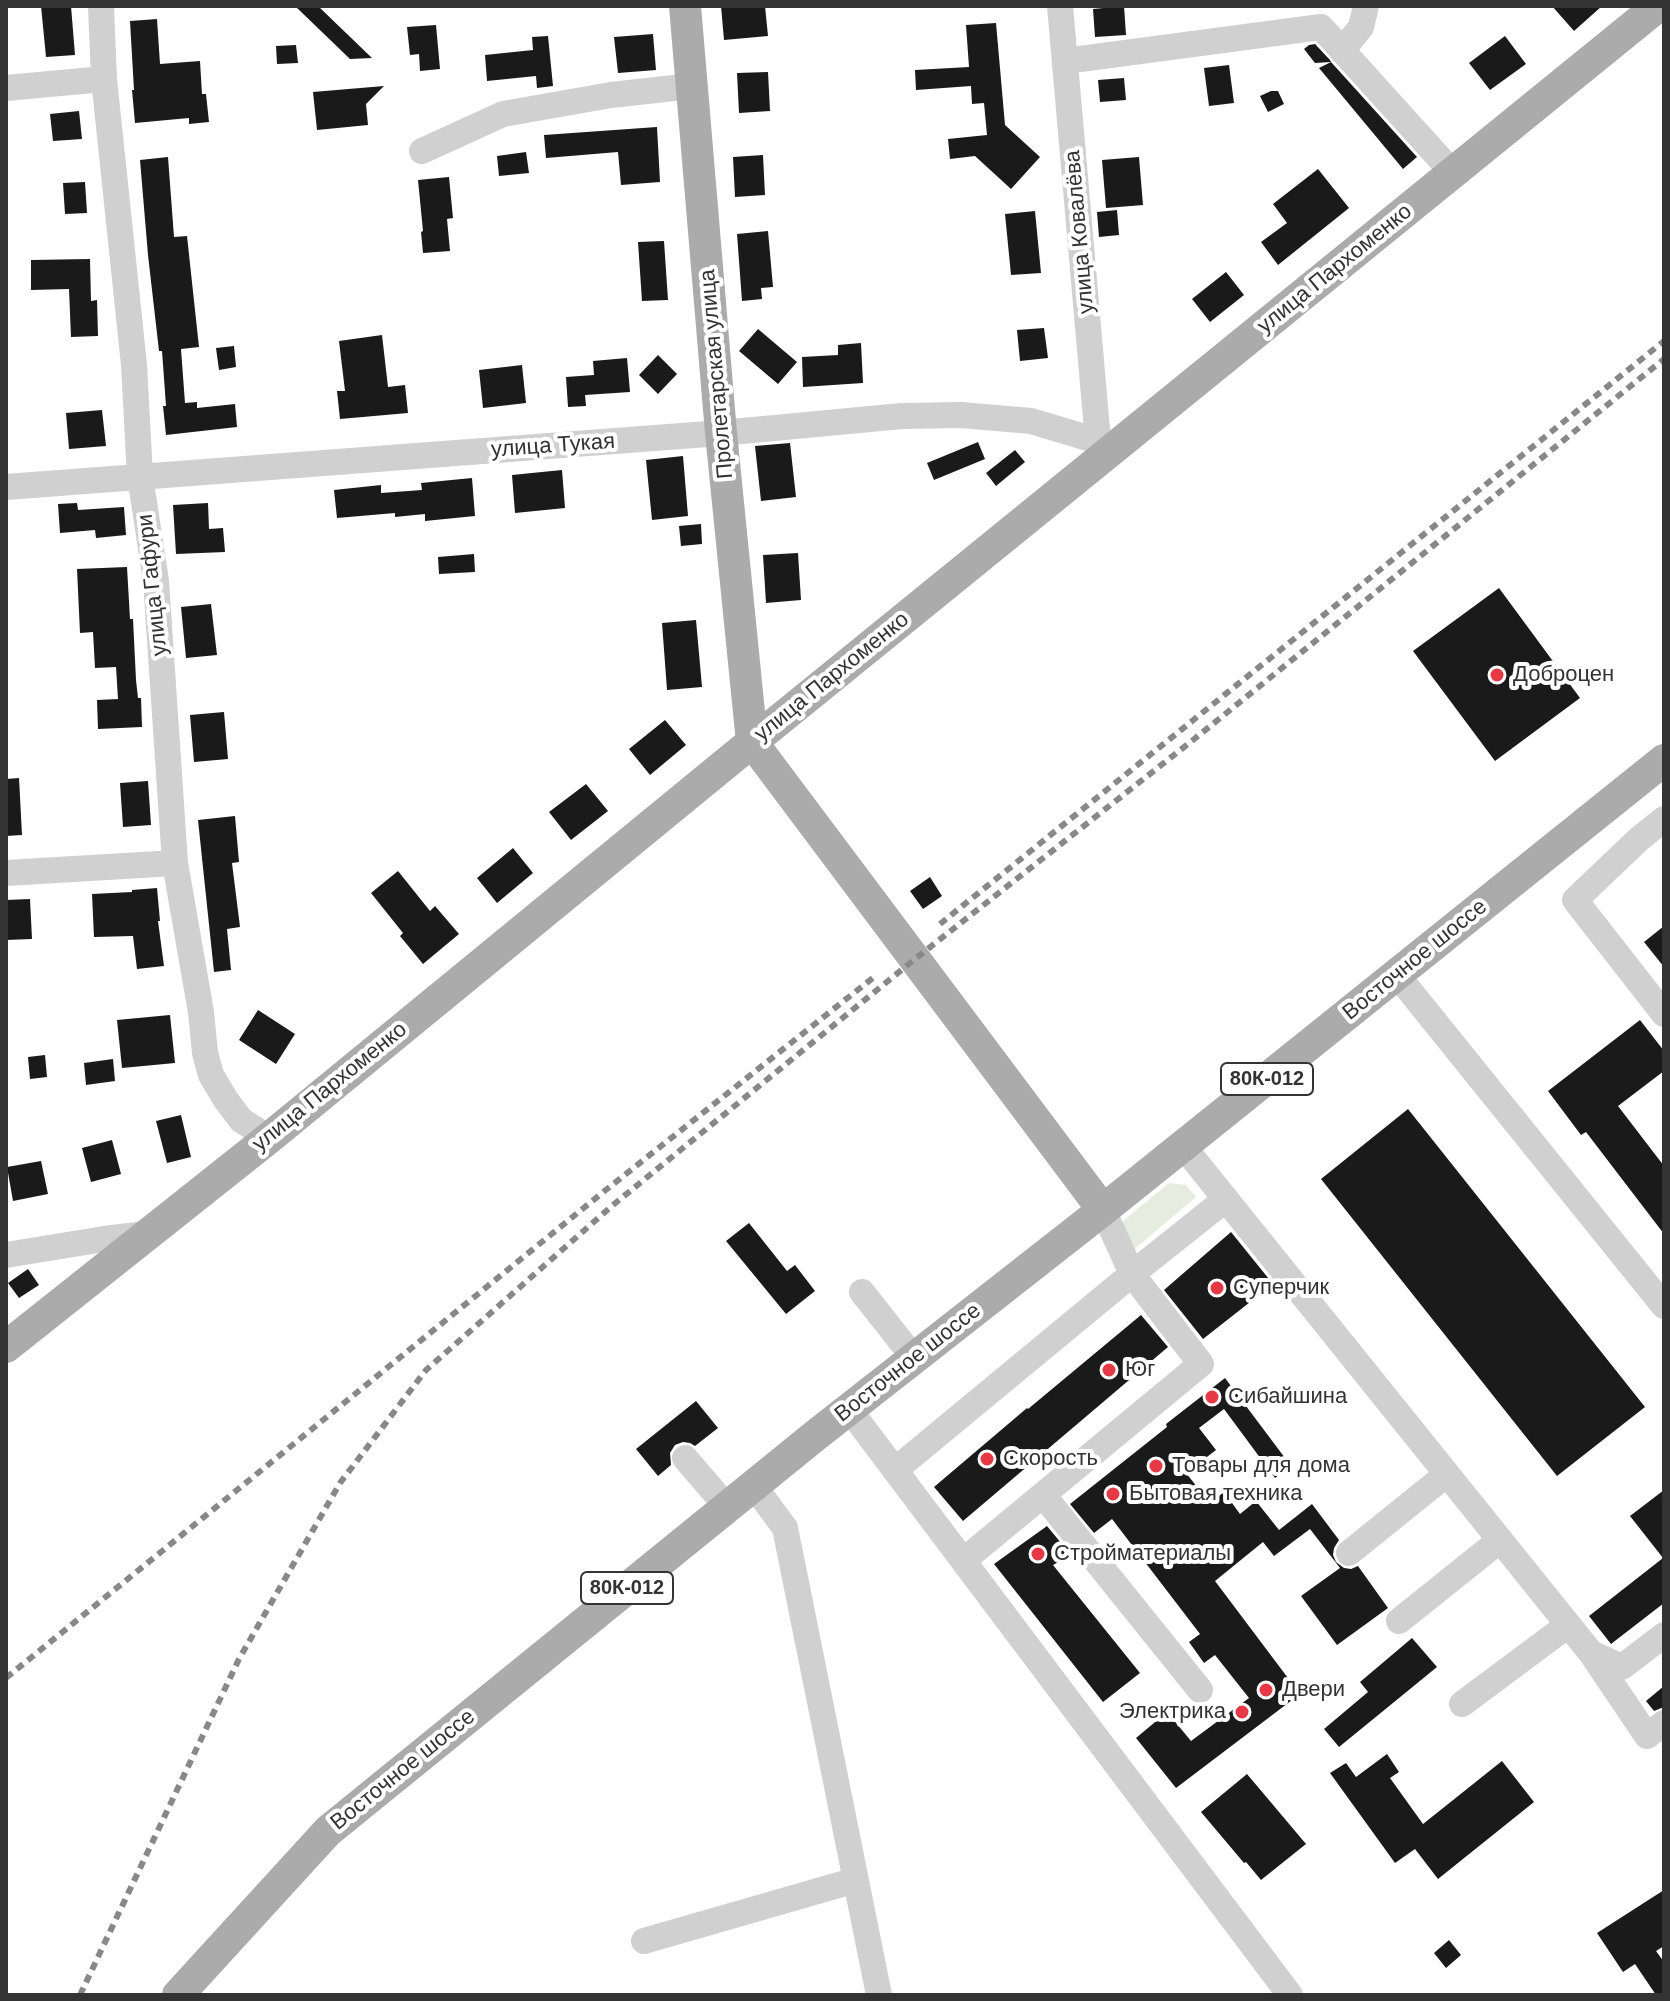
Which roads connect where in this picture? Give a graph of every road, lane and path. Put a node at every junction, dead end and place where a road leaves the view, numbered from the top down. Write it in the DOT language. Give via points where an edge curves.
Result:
graph roads {
  1 [pos="101,6"];
  2 [pos="685,6"];
  3 [pos="1060,6"];
  4 [pos="1366,6"];
  5 [pos="1658,6"];
  6 [pos="1342,51"];
  7 [pos="1065,61"];
  8 [pos="104,79"];
  9 [pos="692,86"];
  10 [pos="6,88"];
  11 [pos="422,151"];
  12 [pos="1453,173"];
  13 [pos="721,433"];
  14 [pos="1102,448"];
  15 [pos="140,476"];
  16 [pos="6,487"];
  17 [pos="752,742"];
  18 [pos="1664,760"];
  19 [pos="1664,819"];
  20 [pos="175,863"];
  21 [pos="6,873"];
  22 [pos="1397,975"];
  23 [pos="1664,1014"];
  24 [pos="269,1138"];
  25 [pos="1183,1146"];
  26 [pos="1226,1199"];
  27 [pos="1103,1210"];
  28 [pos="146,1234"];
  29 [pos="6,1255"];
  30 [pos="1132,1274"];
  31 [pos="862,1292"];
  32 [pos="1664,1306"];
  33 [pos="6,1347"];
  34 [pos="914,1358"];
  35 [pos="849,1409"];
  36 [pos="685,1458"];
  37 [pos="895,1470"];
  38 [pos="1447,1474"];
  39 [pos="754,1486"];
  40 [pos="1043,1495"];
  41 [pos="727,1507"];
  42 [pos="1500,1540"];
  43 [pos="1349,1553"];
  44 [pos="964,1560"];
  45 [pos="1399,1621"];
  46 [pos="1568,1625"];
  47 [pos="1664,1635"];
  48 [pos="1591,1653"];
  49 [pos="1200,1690"];
  50 [pos="1462,1704"];
  51 [pos="1664,1723"];
  52 [pos="856,1880"];
  53 [pos="644,1941"];
  54 [pos="178,1995"];
  55 [pos="879,1995"];
  56 [pos="1290,1995"];
  1 -- 8 [label="street, улица Гафури"];
  2 -- 9 [label="main road, Пролетарская улица"];
  3 -- 7 [label="street, улица Ковалёва"];
  4 -- 6 [label="street" via="1361,27"];
  5 -- 12 [label="main road, улица Пархоменко"];
  6 -- 7 [label="street" via="1321,27"];
  6 -- 12 [label="street"];
  7 -- 14 [label="street, улица Ковалёва"];
  8 -- 10 [label="street"];
  8 -- 15 [label="street, улица Гафури" via="134,365"];
  9 -- 11 [label="street" via="503,114"];
  9 -- 13 [label="main road, Пролетарская улица"];
  12 -- 14 [label="main road, улица Пархоменко"];
  13 -- 14 [label="street, улица Тукая" via="961,415 1031,421"];
  13 -- 15 [label="street, улица Тукая"];
  13 -- 17 [label="main road, Пролетарская улица"];
  14 -- 17 [label="main road, улица Пархоменко"];
  15 -- 16 [label="street, улица Тукая"];
  15 -- 20 [label="street, улица Гафури" via="156,581"];
  17 -- 24 [label="main road, улица Пархоменко"];
  17 -- 27 [label="main road"];
  18 -- 22 [label="main road, Восточное шоссе / 80К-012"];
  19 -- 23 [label="street" via="1575,900"];
  20 -- 21 [label="street"];
  20 -- 24 [label="street, улица Гафури" via="211,1075 241,1120"];
  22 -- 25 [label="main road, Восточное шоссе / 80К-012"];
  22 -- 32 [label="street"];
  24 -- 28 [label="main road, улица Пархоменко"];
  25 -- 26 [label="street"];
  25 -- 27 [label="main road, Восточное шоссе / 80К-012"];
  26 -- 30 [label="street"];
  26 -- 38 [label="street"];
  27 -- 30 [label="street"];
  27 -- 34 [label="main road, Восточное шоссе / 80К-012"];
  28 -- 29 [label="street"];
  28 -- 33 [label="main road, улица Пархоменко"];
  30 -- 37 [label="street"];
  30 -- 40 [label="street" via="1201,1364"];
  31 -- 34 [label="street"];
  34 -- 35 [label="main road, Восточное шоссе / 80К-012"];
  35 -- 37 [label="street"];
  35 -- 39 [label="main road, Восточное шоссе / 80К-012"];
  36 -- 41 [label="street"];
  37 -- 44 [label="street"];
  38 -- 42 [label="street"];
  38 -- 43 [label="street"];
  39 -- 41 [label="main road, Восточное шоссе / 80К-012"];
  39 -- 52 [label="street" via="785,1528"];
  40 -- 44 [label="street"];
  40 -- 49 [label="street"];
  41 -- 54 [label="main road, Восточное шоссе / 80К-012" via="328,1831"];
  42 -- 45 [label="street"];
  42 -- 46 [label="street"];
  44 -- 56 [label="street"];
  46 -- 48 [label="street"];
  46 -- 50 [label="street"];
  47 -- 48 [label="street" via="1622,1667"];
  48 -- 51 [label="street" via="1647,1736"];
  52 -- 53 [label="street"];
  52 -- 55 [label="street"];
}
